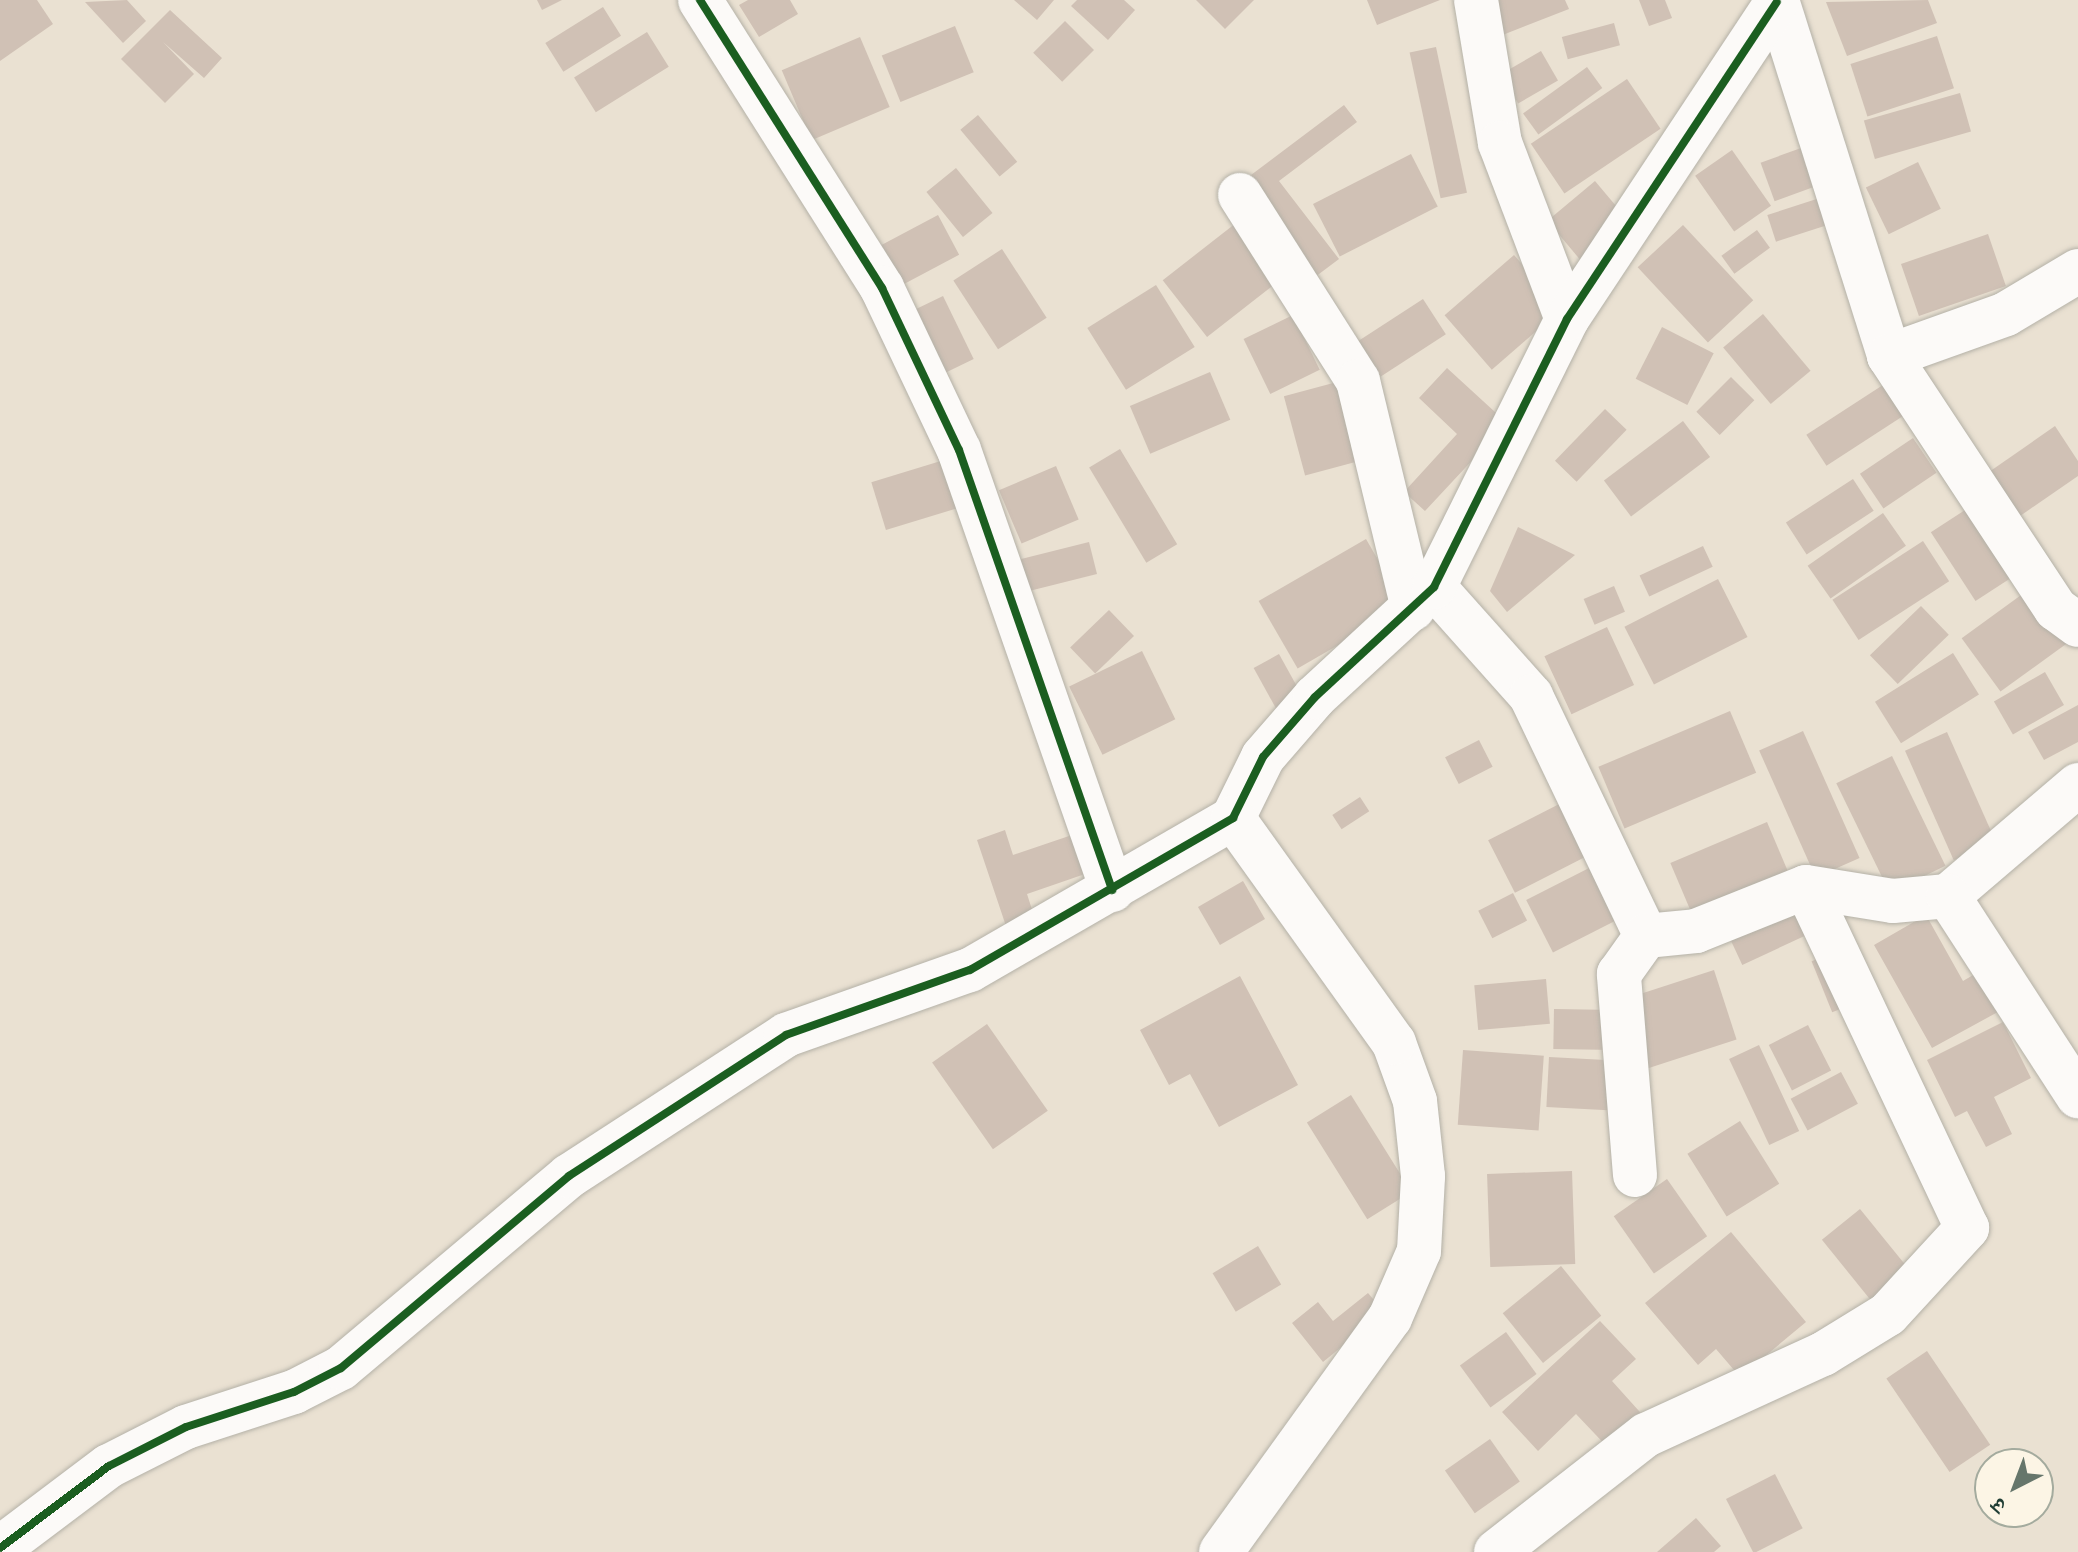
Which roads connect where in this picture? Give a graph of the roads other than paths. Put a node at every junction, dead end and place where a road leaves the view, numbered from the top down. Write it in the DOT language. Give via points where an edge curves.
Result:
graph roads {
  1 [pos="700,0"];
  2 [pos="1476,0"];
  3 [pos="1777,1"];
  4 [pos="1240,195"];
  5 [pos="2078,271"];
  6 [pos="1567,319"];
  7 [pos="1889,356"];
  8 [pos="1424,598"];
  9 [pos="2078,625"];
  10 [pos="2078,785"];
  11 [pos="1233,818"];
  12 [pos="1806,887"];
  13 [pos="1112,890"];
  14 [pos="1948,896"];
  15 [pos="1646,936"];
  16 [pos="2078,1096"];
  17 [pos="1635,1175"];
  18 [pos="0,1548"];
  19 [pos="1221,1552"];
  20 [pos="1496,1552"];
  1 -- 13 [label="street" via="882,288 959,450"];
  2 -- 6 [label="street" via="1500,143"];
  3 -- 6 [label="street"];
  3 -- 7 [label="street"];
  4 -- 8 [label="street" via="1358,381"];
  5 -- 7 [label="street" via="2006,314"];
  6 -- 8 [label="street"];
  7 -- 9 [label="street" via="2056,609"];
  8 -- 11 [label="street" via="1315,697 1263,757"];
  8 -- 15 [label="street" via="1531,696"];
  10 -- 14 [label="street"];
  11 -- 13 [label="street"];
  11 -- 19 [label="street" via="1394,1043 1415,1101 1423,1176 1419,1251 1390,1318"];
  12 -- 14 [label="street" via="1893,901"];
  12 -- 15 [label="street" via="1696,931"];
  12 -- 20 [label="street" via="1967,1228 1888,1314 1823,1354 1646,1435"];
  13 -- 18 [label="street" via="970,970 786,1035 569,1176 341,1368 294,1392 186,1427 109,1466"];
  14 -- 16 [label="street"];
  15 -- 17 [label="street" via="1619,974"];
}
